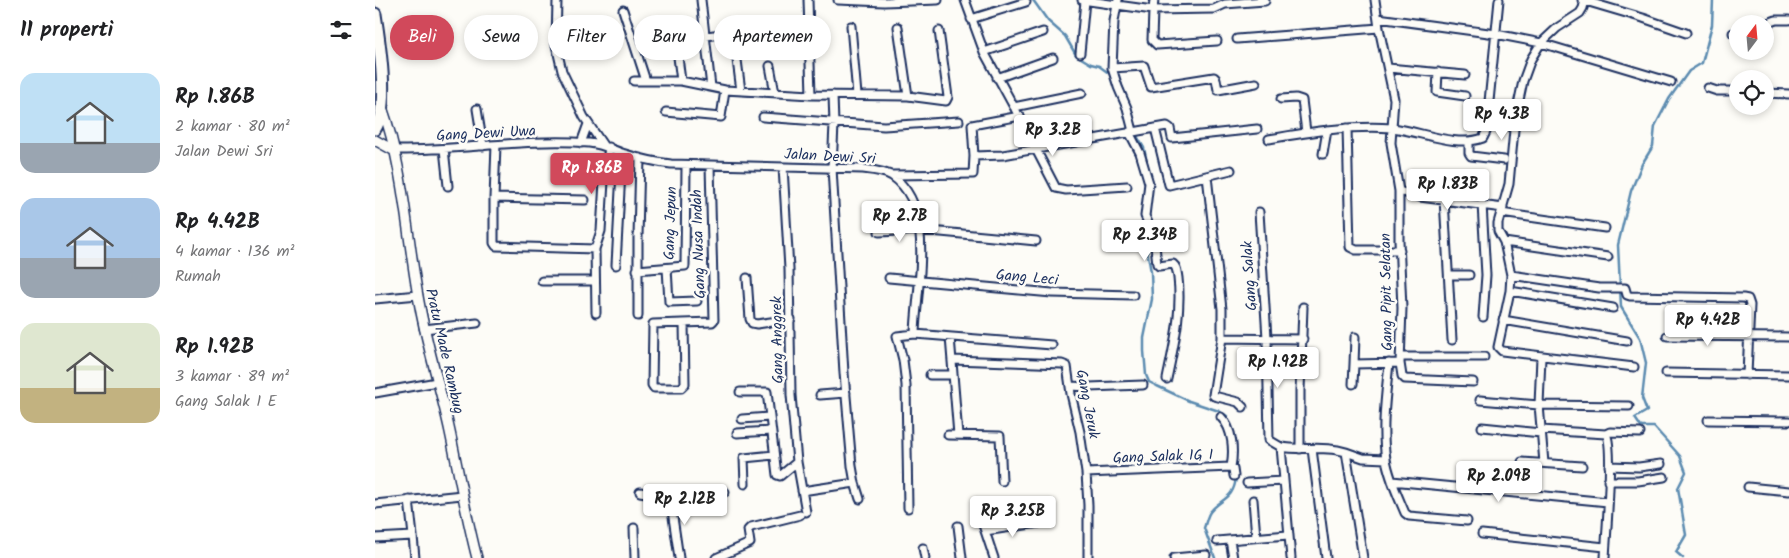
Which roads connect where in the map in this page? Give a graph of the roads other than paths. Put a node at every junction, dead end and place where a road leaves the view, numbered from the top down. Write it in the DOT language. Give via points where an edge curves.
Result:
graph roads {
  1 [pos="557,0"];
  2 [pos="701,0"];
  3 [pos="809,0"];
  4 [pos="838,0"];
  5 [pos="938,0"];
  6 [pos="965,0"];
  7 [pos="1084,0"];
  8 [pos="1154,0"];
  9 [pos="1375,0"];
  10 [pos="1499,0"];
  11 [pos="1584,0"];
  12 [pos="1025,2"];
  13 [pos="1117,2"];
  14 [pos="1265,2"];
  15 [pos="623,10"];
  16 [pos="1153,10"];
  17 [pos="375,14"];
  18 [pos="971,18"];
  19 [pos="1378,18"];
  20 [pos="1789,20"];
  21 [pos="1774,21"];
  22 [pos="851,26"];
  23 [pos="898,27"];
  24 [pos="1379,28"];
  25 [pos="939,31"];
  26 [pos="1043,32"];
  27 [pos="1686,33"];
  28 [pos="1496,34"];
  29 [pos="714,35"];
  30 [pos="706,36"];
  31 [pos="1237,39"];
  32 [pos="1217,40"];
  33 [pos="1541,43"];
  34 [pos="377,47"];
  35 [pos="984,52"];
  36 [pos="1080,53"];
  37 [pos="1053,58"];
  38 [pos="678,60"];
  39 [pos="737,60"];
  40 [pos="770,66"];
  41 [pos="1112,68"];
  42 [pos="1388,68"];
  43 [pos="1437,72"];
  44 [pos="1465,75"];
  45 [pos="997,78"];
  46 [pos="633,81"];
  47 [pos="646,81"];
  48 [pos="681,81"];
  49 [pos="1671,82"];
  50 [pos="1256,83"];
  51 [pos="711,87"];
  52 [pos="1708,88"];
  53 [pos="725,90"];
  54 [pos="741,91"];
  55 [pos="1729,91"];
  56 [pos="775,93"];
  57 [pos="1082,93"];
  58 [pos="1774,93"];
  59 [pos="1789,94"];
  60 [pos="811,95"];
  61 [pos="833,95"];
  62 [pos="857,95"];
  63 [pos="908,96"];
  64 [pos="1465,96"];
  65 [pos="1281,99"];
  66 [pos="382,107"];
  67 [pos="1014,107"];
  68 [pos="477,109"];
  69 [pos="666,112"];
  70 [pos="1020,116"];
  71 [pos="763,117"];
  72 [pos="959,121"];
  73 [pos="588,124"];
  74 [pos="834,124"];
  75 [pos="1155,128"];
  76 [pos="1347,128"];
  77 [pos="1393,128"];
  78 [pos="1257,129"];
  79 [pos="375,130"];
  80 [pos="1327,130"];
  81 [pos="1131,131"];
  82 [pos="1307,132"];
  83 [pos="1269,139"];
  84 [pos="375,140"];
  85 [pos="1469,141"];
  86 [pos="581,143"];
  87 [pos="496,145"];
  88 [pos="483,146"];
  89 [pos="606,146"];
  90 [pos="445,149"];
  91 [pos="1037,149"];
  92 [pos="393,150"];
  93 [pos="622,152"];
  94 [pos="1323,154"];
  95 [pos="974,156"];
  96 [pos="641,158"];
  97 [pos="1504,160"];
  98 [pos="686,165"];
  99 [pos="710,166"];
  100 [pos="783,167"];
  101 [pos="832,168"];
  102 [pos="1231,170"];
  103 [pos="892,176"];
  104 [pos="1207,176"];
  105 [pos="448,186"];
  106 [pos="1127,186"];
  107 [pos="1399,191"];
  108 [pos="493,198"];
  109 [pos="585,200"];
  110 [pos="1444,200"];
  111 [pos="1482,204"];
  112 [pos="1502,210"];
  113 [pos="1259,212"];
  114 [pos="1605,228"];
  115 [pos="920,230"];
  116 [pos="879,232"];
  117 [pos="1036,241"];
  118 [pos="1504,242"];
  119 [pos="595,249"];
  120 [pos="1400,250"];
  121 [pos="1609,257"];
  122 [pos="616,265"];
  123 [pos="667,268"];
  124 [pos="637,270"];
  125 [pos="1469,275"];
  126 [pos="1511,275"];
  127 [pos="1449,276"];
  128 [pos="747,278"];
  129 [pos="889,278"];
  130 [pos="919,280"];
  131 [pos="542,281"];
  132 [pos="595,281"];
  133 [pos="1510,291"];
  134 [pos="418,295"];
  135 [pos="1133,295"];
  136 [pos="375,299"];
  137 [pos="697,301"];
  138 [pos="1303,307"];
  139 [pos="1613,308"];
  140 [pos="596,313"];
  141 [pos="638,316"];
  142 [pos="1483,317"];
  143 [pos="791,319"];
  144 [pos="1503,320"];
  145 [pos="477,323"];
  146 [pos="685,323"];
  147 [pos="424,329"];
  148 [pos="915,334"];
  149 [pos="1667,336"];
  150 [pos="1749,336"];
  151 [pos="950,337"];
  152 [pos="1355,337"];
  153 [pos="1789,337"];
  154 [pos="1222,338"];
  155 [pos="1267,338"];
  156 [pos="1303,338"];
  157 [pos="1452,340"];
  158 [pos="1627,341"];
  159 [pos="1052,345"];
  160 [pos="1484,357"];
  161 [pos="1541,357"];
  162 [pos="952,360"];
  163 [pos="1401,360"];
  164 [pos="1389,363"];
  165 [pos="1354,364"];
  166 [pos="1633,367"];
  167 [pos="1666,373"];
  168 [pos="1747,374"];
  169 [pos="930,375"];
  170 [pos="952,375"];
  171 [pos="1789,375"];
  172 [pos="1167,379"];
  173 [pos="437,382"];
  174 [pos="1473,382"];
  175 [pos="1353,384"];
  176 [pos="1143,385"];
  177 [pos="1070,386"];
  178 [pos="740,392"];
  179 [pos="375,393"];
  180 [pos="845,393"];
  181 [pos="820,394"];
  182 [pos="1480,400"];
  183 [pos="1539,405"];
  184 [pos="1629,406"];
  185 [pos="1243,407"];
  186 [pos="769,417"];
  187 [pos="1221,417"];
  188 [pos="742,419"];
  189 [pos="1708,420"];
  190 [pos="1789,421"];
  191 [pos="1482,427"];
  192 [pos="771,431"];
  193 [pos="1541,432"];
  194 [pos="737,433"];
  195 [pos="1640,433"];
  196 [pos="1607,434"];
  197 [pos="948,435"];
  198 [pos="958,435"];
  199 [pos="1281,447"];
  200 [pos="1300,449"];
  201 [pos="1312,449"];
  202 [pos="1346,452"];
  203 [pos="774,455"];
  204 [pos="1386,459"];
  205 [pos="797,462"];
  206 [pos="1522,462"];
  207 [pos="1543,463"];
  208 [pos="1661,464"];
  209 [pos="1581,466"];
  210 [pos="1609,466"];
  211 [pos="1231,467"];
  212 [pos="1085,473"];
  213 [pos="1234,476"];
  214 [pos="1665,477"];
  215 [pos="1002,481"];
  216 [pos="1284,481"];
  217 [pos="1392,481"];
  218 [pos="1608,481"];
  219 [pos="855,483"];
  220 [pos="1247,483"];
  221 [pos="745,484"];
  222 [pos="1748,486"];
  223 [pos="802,491"];
  224 [pos="1789,491"];
  225 [pos="640,492"];
  226 [pos="725,492"];
  227 [pos="463,495"];
  228 [pos="670,497"];
  229 [pos="860,498"];
  230 [pos="409,500"];
  231 [pos="1253,500"];
  232 [pos="1608,502"];
  233 [pos="375,504"];
  234 [pos="908,508"];
  235 [pos="1467,521"];
  236 [pos="982,522"];
  237 [pos="1039,523"];
  238 [pos="958,526"];
  239 [pos="634,528"];
  240 [pos="985,531"];
  241 [pos="1482,534"];
  242 [pos="1288,535"];
  243 [pos="413,536"];
  244 [pos="1256,537"];
  245 [pos="375,538"];
  246 [pos="1230,540"];
  247 [pos="1217,541"];
  248 [pos="1605,547"];
  249 [pos="923,548"];
  250 [pos="1206,555"];
  251 [pos="415,558"];
  252 [pos="477,558"];
  253 [pos="635,558"];
  254 [pos="679,558"];
  255 [pos="716,558"];
  256 [pos="925,558"];
  257 [pos="962,558"];
  258 [pos="994,558"];
  259 [pos="1088,558"];
  260 [pos="1174,558"];
  261 [pos="1233,558"];
  262 [pos="1291,558"];
  263 [pos="1327,558"];
  264 [pos="1363,558"];
  265 [pos="1605,558"];
  1 -- 73 [label="street" via="559,61"];
  2 -- 30 [label="street"];
  3 -- 60 [label="street"];
  4 -- 5 [label="street"];
  6 -- 18 [label="street"];
  7 -- 13 [label="street"];
  7 -- 36 [label="street"];
  8 -- 16 [label="street"];
  9 -- 19 [label="street, Gang Pipit Selatan"];
  10 -- 28 [label="street"];
  11 -- 27 [label="street"];
  11 -- 33 [label="street" via="1580,13"];
  12 -- 18 [label="street"];
  13 -- 16 [label="street"];
  13 -- 41 [label="street"];
  14 -- 16 [label="street" via="1225,4 1214,9"];
  15 -- 47 [label="street"];
  16 -- 32 [label="street" via="1152,40 1157,45"];
  17 -- 34 [label="highway"];
  18 -- 35 [label="street"];
  19 -- 24 [label="street, Gang Pipit Selatan"];
  19 -- 28 [label="street"];
  20 -- 21 [label="street"];
  22 -- 62 [label="street"];
  23 -- 63 [label="street"];
  24 -- 31 [label="street"];
  24 -- 42 [label="street, Gang Pipit Selatan"];
  25 -- 63 [label="street" via="949,97 946,101"];
  26 -- 35 [label="street"];
  28 -- 33 [label="street"];
  28 -- 85 [label="street" via="1486,132 1483,138"];
  29 -- 30 [label="street"];
  30 -- 51 [label="street"];
  33 -- 49 [label="street"];
  33 -- 112 [label="street" via="1531,58 1523,81 1515,119 1509,184"];
  34 -- 66 [label="highway"];
  35 -- 45 [label="street"];
  37 -- 45 [label="street"];
  38 -- 48 [label="street"];
  39 -- 54 [label="street"];
  40 -- 56 [label="street"];
  41 -- 50 [label="street" via="1144,66 1151,87 1214,78 1217,79 1218,90"];
  41 -- 81 [label="street" via="1127,108"];
  42 -- 43 [label="street"];
  42 -- 77 [label="street, Gang Pipit Selatan"];
  43 -- 44 [label="street"];
  43 -- 64 [label="street" via="1437,92"];
  45 -- 67 [label="street"];
  46 -- 47 [label="street"];
  47 -- 48 [label="street"];
  48 -- 51 [label="street"];
  51 -- 53 [label="street"];
  52 -- 55 [label="street"];
  53 -- 54 [label="street"];
  53 -- 69 [label="street" via="721,117"];
  54 -- 56 [label="street"];
  56 -- 60 [label="street"];
  57 -- 67 [label="street"];
  58 -- 59 [label="street"];
  60 -- 61 [label="street"];
  61 -- 62 [label="street"];
  61 -- 74 [label="street"];
  62 -- 63 [label="street"];
  65 -- 82 [label="street" via="1302,100"];
  66 -- 79 [label="highway"];
  66 -- 92 [label="street, Pratu Made Rambug"];
  67 -- 70 [label="street"];
  68 -- 88 [label="street"];
  70 -- 91 [label="street"];
  70 -- 95 [label="street" via="973,124"];
  71 -- 74 [label="street"];
  72 -- 74 [label="street" via="884,126"];
  73 -- 86 [label="street"];
  73 -- 89 [label="street"];
  74 -- 101 [label="street"];
  75 -- 78 [label="street" via="1168,126 1172,138"];
  75 -- 81 [label="street"];
  75 -- 104 [label="street" via="1169,185"];
  76 -- 77 [label="street"];
  76 -- 80 [label="street"];
  76 -- 120 [label="street" via="1350,247 1355,250"];
  77 -- 85 [label="street"];
  77 -- 107 [label="street, Gang Pipit Selatan" via="1392,154"];
  80 -- 82 [label="street"];
  80 -- 94 [label="street"];
  81 -- 91 [label="street"];
  81 -- 172 [label="street" via="1149,183 1145,216 1153,236 1157,264 1176,267 1178,320"];
  82 -- 83 [label="street"];
  84 -- 92 [label="street"];
  85 -- 97 [label="street" via="1471,156"];
  86 -- 87 [label="street, Gang Dewi Uwa"];
  86 -- 89 [label="street, Gang Dewi Uwa"];
  87 -- 88 [label="street, Gang Dewi Uwa"];
  87 -- 108 [label="street"];
  88 -- 90 [label="street, Gang Dewi Uwa"];
  89 -- 93 [label="street, Jalan Dewi Sri"];
  89 -- 119 [label="street" via="601,231"];
  90 -- 92 [label="street, Gang Dewi Uwa"];
  90 -- 105 [label="street"];
  91 -- 95 [label="street"];
  91 -- 106 [label="street" via="1054,187 1058,189"];
  92 -- 134 [label="street, Pratu Made Rambug"];
  93 -- 96 [label="street, Jalan Dewi Sri"];
  93 -- 122 [label="street"];
  95 -- 103 [label="street" via="973,174"];
  96 -- 98 [label="street, Jalan Dewi Sri"];
  96 -- 124 [label="street"];
  98 -- 99 [label="street, Jalan Dewi Sri"];
  98 -- 123 [label="street, Gang Jepun" via="686,264"];
  99 -- 100 [label="street, Jalan Dewi Sri"];
  99 -- 146 [label="street, Gang Nusa Indah" via="714,321"];
  100 -- 101 [label="street, Jalan Dewi Sri"];
  100 -- 143 [label="street, Gang Anggrek"];
  101 -- 103 [label="street, Jalan Dewi Sri" via="874,170"];
  101 -- 180 [label="street"];
  102 -- 104 [label="street"];
  103 -- 115 [label="street, Jalan Dewi Sri" via="913,202"];
  104 -- 154 [label="street" via="1222,309"];
  107 -- 110 [label="street"];
  107 -- 120 [label="street, Gang Pipit Selatan"];
  108 -- 109 [label="street"];
  108 -- 119 [label="street" via="496,246"];
  110 -- 111 [label="street"];
  110 -- 127 [label="street"];
  111 -- 112 [label="street"];
  111 -- 142 [label="street" via="1486,275"];
  112 -- 114 [label="street"];
  112 -- 118 [label="street" via="1498,228"];
  113 -- 155 [label="street, Gang Salak"];
  115 -- 116 [label="street"];
  115 -- 117 [label="street"];
  115 -- 130 [label="street, Jalan Dewi Sri"];
  118 -- 121 [label="street"];
  118 -- 126 [label="street"];
  119 -- 132 [label="street"];
  120 -- 163 [label="street, Gang Pipit Selatan"];
  123 -- 124 [label="street, Gang Jepun"];
  123 -- 137 [label="street" via="669,302"];
  124 -- 141 [label="street"];
  125 -- 127 [label="street"];
  126 -- 133 [label="street"];
  126 -- 150 [label="street" via="1599,288 1623,288 1630,296 1748,299"];
  127 -- 157 [label="street"];
  128 -- 143 [label="street" via="752,322"];
  129 -- 130 [label="street, Gang Leci"];
  130 -- 135 [label="street, Gang Leci" via="1052,293"];
  130 -- 148 [label="street, Jalan Dewi Sri"];
  131 -- 132 [label="street"];
  132 -- 140 [label="street"];
  133 -- 139 [label="street"];
  133 -- 144 [label="street"];
  134 -- 136 [label="street"];
  134 -- 147 [label="street, Pratu Made Rambug"];
  138 -- 156 [label="street"];
  143 -- 205 [label="street, Gang Anggrek" via="791,395"];
  144 -- 158 [label="street"];
  144 -- 161 [label="street" via="1499,350"];
  145 -- 147 [label="street"];
  146 -- 146 [label="street" via="685,384 681,388 654,388 653,324"];
  147 -- 173 [label="street, Pratu Made Rambug"];
  148 -- 151 [label="street"];
  148 -- 234 [label="street" via="900,334 896,338 906,385"];
  149 -- 150 [label="street"];
  150 -- 153 [label="street"];
  150 -- 168 [label="street"];
  151 -- 159 [label="street"];
  151 -- 162 [label="street"];
  152 -- 165 [label="street"];
  154 -- 155 [label="street"];
  154 -- 185 [label="street" via="1213,395 1238,402"];
  155 -- 156 [label="street"];
  155 -- 199 [label="street, Gang Salak" via="1269,440"];
  156 -- 200 [label="street"];
  160 -- 163 [label="street"];
  161 -- 166 [label="street"];
  161 -- 183 [label="street"];
  162 -- 170 [label="street"];
  162 -- 177 [label="street, Gang Jeruk" via="1062,364 1067,366"];
  163 -- 164 [label="street, Gang Pipit Selatan"];
  163 -- 174 [label="street" via="1405,380"];
  164 -- 165 [label="street, Gang Pipit Selatan"];
  164 -- 204 [label="street" via="1384,431"];
  165 -- 175 [label="street"];
  167 -- 168 [label="street"];
  168 -- 171 [label="street"];
  169 -- 170 [label="street"];
  170 -- 198 [label="street"];
  173 -- 179 [label="street"];
  173 -- 227 [label="street, Pratu Made Rambug"];
  176 -- 177 [label="street"];
  177 -- 212 [label="street, Gang Jeruk"];
  178 -- 186 [label="street" via="767,392"];
  180 -- 181 [label="street"];
  180 -- 219 [label="street"];
  182 -- 183 [label="street"];
  183 -- 184 [label="street"];
  183 -- 193 [label="street"];
  186 -- 188 [label="street"];
  186 -- 192 [label="street"];
  187 -- 211 [label="street" via="1227,424 1232,442"];
  189 -- 190 [label="street"];
  191 -- 193 [label="street"];
  192 -- 194 [label="street"];
  192 -- 203 [label="street"];
  193 -- 196 [label="street"];
  193 -- 207 [label="street"];
  195 -- 196 [label="street"];
  196 -- 210 [label="street"];
  197 -- 198 [label="street"];
  198 -- 215 [label="street" via="1000,436"];
  199 -- 200 [label="street"];
  199 -- 216 [label="street"];
  200 -- 201 [label="street"];
  201 -- 202 [label="street" via="1332,448"];
  201 -- 263 [label="street"];
  202 -- 204 [label="street" via="1363,458"];
  202 -- 264 [label="street"];
  203 -- 205 [label="street" via="778,476"];
  203 -- 221 [label="street" via="744,458"];
  204 -- 217 [label="street"];
  205 -- 223 [label="street, Gang Anggrek"];
  206 -- 207 [label="street"];
  207 -- 209 [label="street"];
  208 -- 210 [label="street"];
  210 -- 218 [label="street"];
  211 -- 212 [label="street, Gang Salak 1G I"];
  211 -- 213 [label="street, Gang Salak 1G I"];
  212 -- 259 [label="street, Gang Jeruk"];
  214 -- 218 [label="street"];
  216 -- 220 [label="street"];
  216 -- 242 [label="street"];
  217 -- 232 [label="street"];
  217 -- 235 [label="street" via="1409,516"];
  218 -- 232 [label="street"];
  219 -- 223 [label="street"];
  219 -- 229 [label="street"];
  222 -- 224 [label="street"];
  223 -- 255 [label="street, Gang Anggrek" via="803,514 751,527 748,530 750,543"];
  225 -- 228 [label="street"];
  226 -- 228 [label="street"];
  227 -- 230 [label="street"];
  227 -- 252 [label="street, Pratu Made Rambug"];
  228 -- 254 [label="street"];
  230 -- 233 [label="street"];
  230 -- 243 [label="street"];
  231 -- 244 [label="street"];
  232 -- 248 [label="street"];
  236 -- 240 [label="street"];
  237 -- 240 [label="street"];
  238 -- 257 [label="street"];
  239 -- 253 [label="street"];
  240 -- 258 [label="street"];
  241 -- 248 [label="street"];
  242 -- 244 [label="street"];
  242 -- 262 [label="street"];
  243 -- 245 [label="street"];
  243 -- 251 [label="street"];
  244 -- 246 [label="street"];
  246 -- 247 [label="street"];
  246 -- 261 [label="street"];
  248 -- 265 [label="street"];
  249 -- 256 [label="street"];
  250 -- 260 [label="street"];
}
